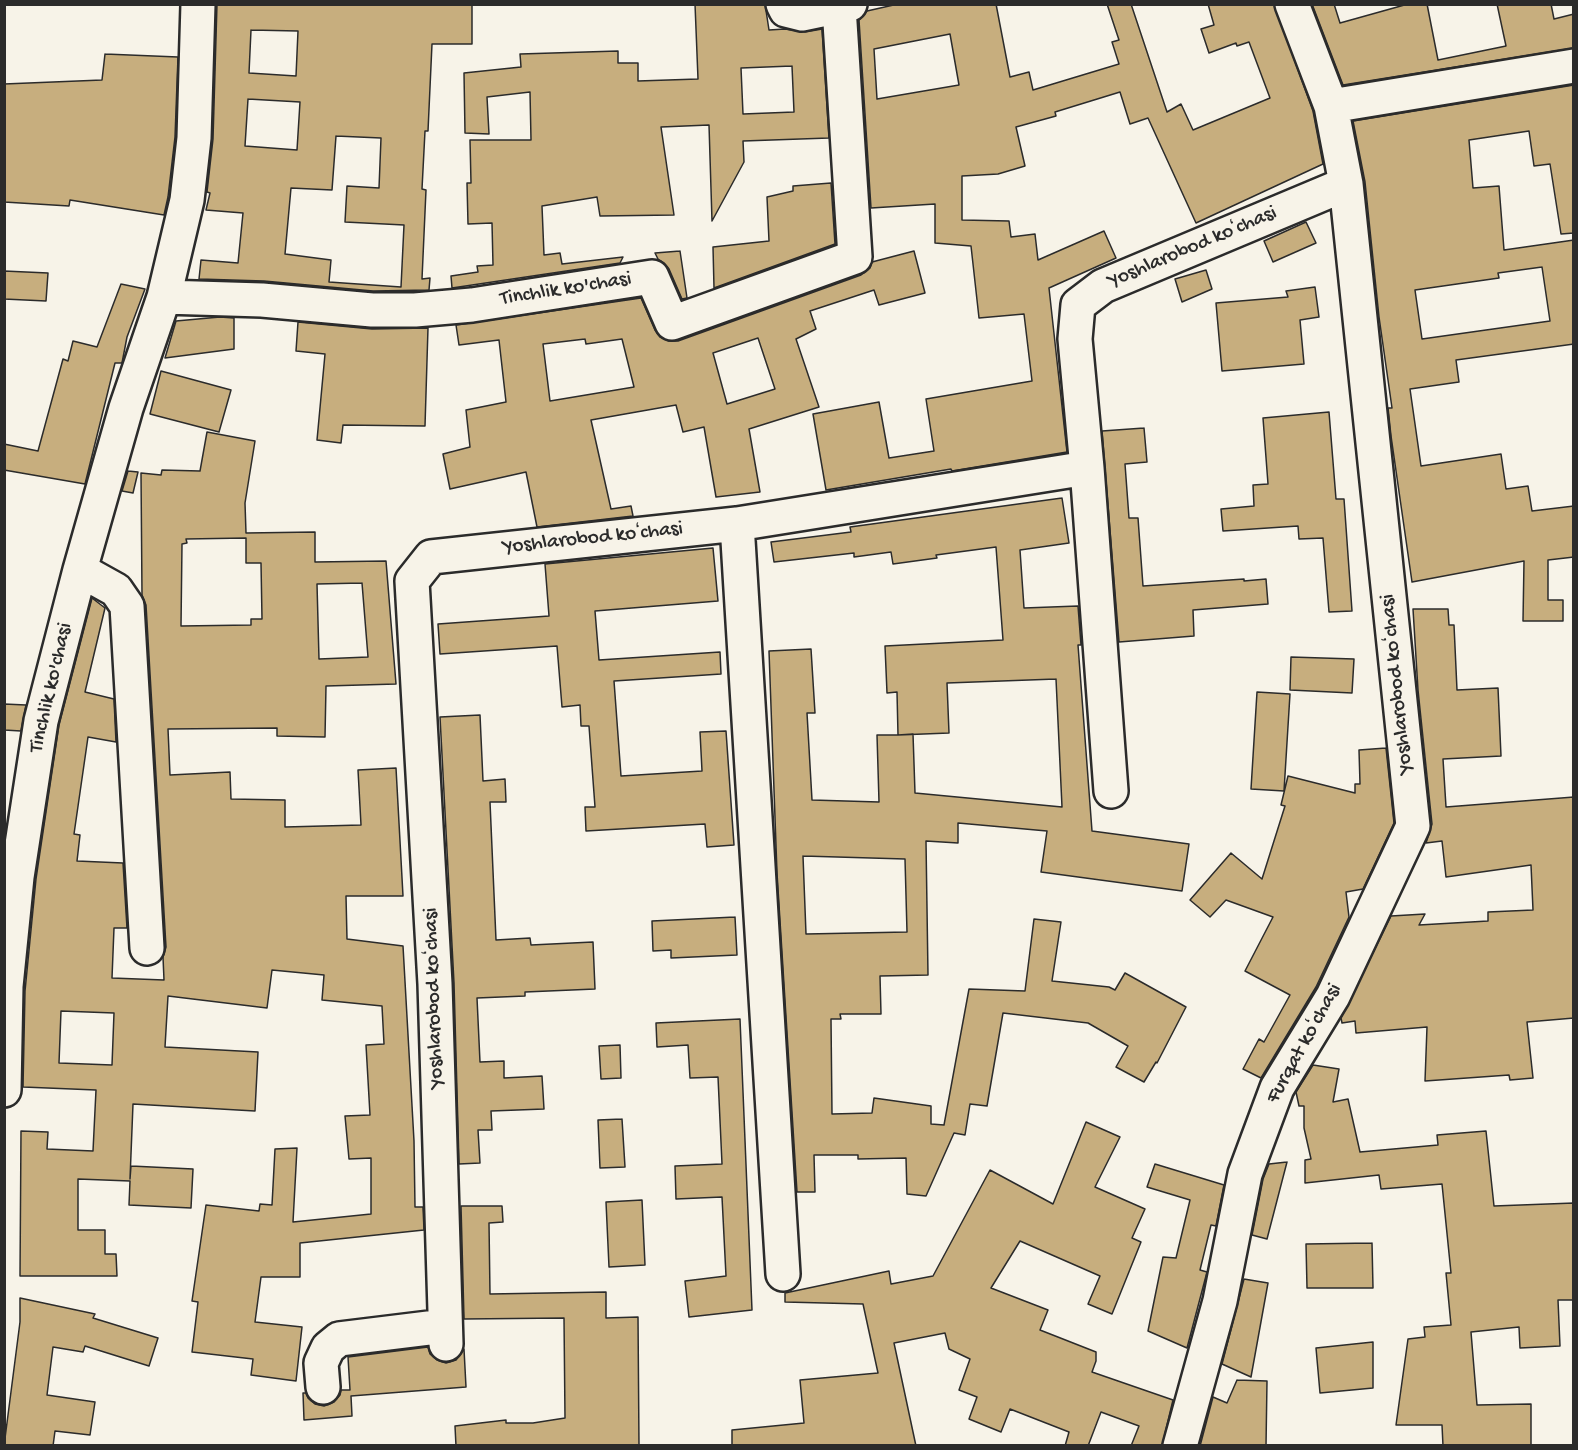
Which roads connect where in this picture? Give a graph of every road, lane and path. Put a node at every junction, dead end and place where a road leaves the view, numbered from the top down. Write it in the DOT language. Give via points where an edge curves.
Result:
graph roads {
  1 [pos="198,4"];
  2 [pos="783,4"];
  3 [pos="1292,4"];
  4 [pos="845,6"];
  5 [pos="1574,66"];
  6 [pos="1332,106"];
  7 [pos="1346,184"];
  8 [pos="164,297"];
  9 [pos="1087,468"];
  10 [pos="737,524"];
  11 [pos="80,570"];
  12 [pos="1111,791"];
  13 [pos="1413,826"];
  14 [pos="10,877"];
  15 [pos="147,948"];
  16 [pos="4,1090"];
  17 [pos="783,1274"];
  18 [pos="323,1388"];
  19 [pos="1180,1446"];
  1 -- 8 [label="street, Tinchlik ko'chasi" via="194,138 188,190"];
  2 -- 4 [label="street" via="786,10 802,14"];
  3 -- 6 [label="street, Yoshlarobod koʻchasi"];
  4 -- 8 [label="street, Tinchlik ko'chasi" via="855,257 672,323 652,277 415,310"];
  5 -- 6 [label="street"];
  6 -- 7 [label="street, Yoshlarobod koʻchasi"];
  7 -- 9 [label="street, Yoshlarobod koʻchasi" via="1103,285 1078,305 1075,339"];
  7 -- 13 [label="street, Yoshlarobod koʻchasi"];
  8 -- 11 [label="street, Tinchlik ko'chasi" via="126,408"];
  9 -- 10 [label="street, Yoshlarobod koʻchasi"];
  9 -- 12 [label="street"];
  10 -- 17 [label="street"];
  10 -- 18 [label="street, Yoshlarobod koʻchasi" via="431,557 412,581 435,984 446,1335 339,1339 328,1348 321,1364"];
  11 -- 14 [label="street, Tinchlik ko'chasi" via="41,721"];
  11 -- 15 [label="street" via="116,590 127,606"];
  13 -- 19 [label="street, Furqat koʻchasi" via="1333,996 1278,1088 1257,1142 1245,1174 1220,1301"];
  14 -- 16 [label="street, Tinchlik ko'chasi"];
}
